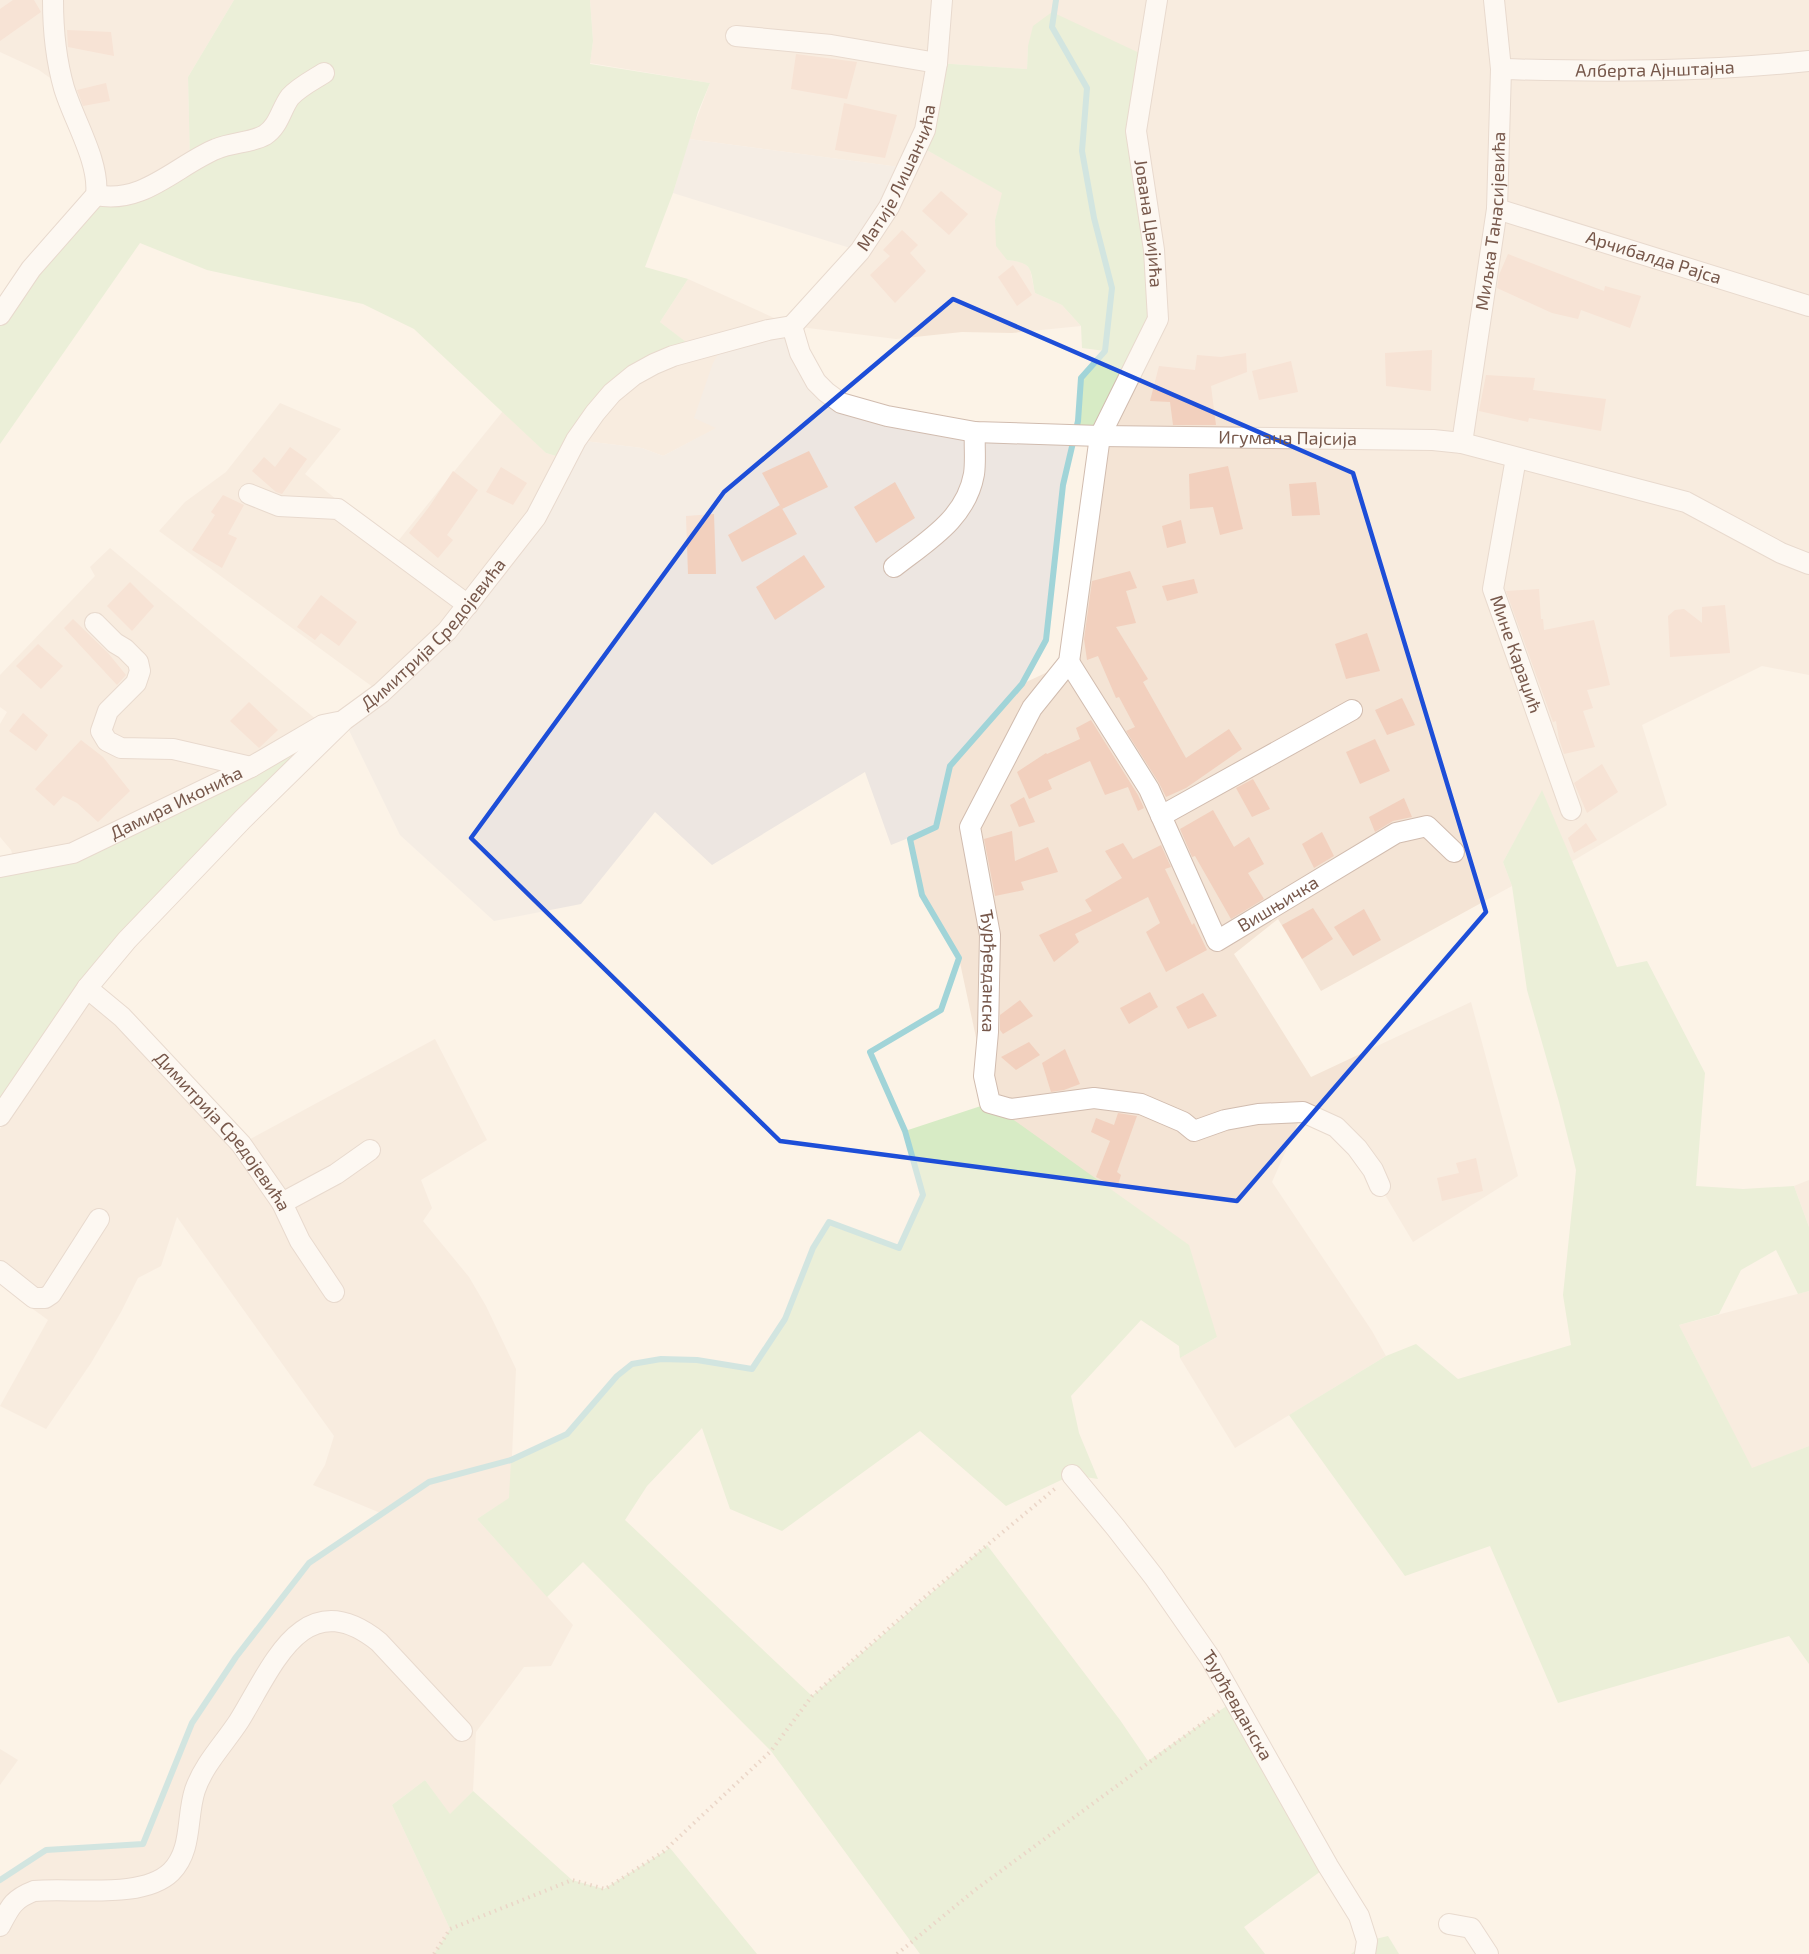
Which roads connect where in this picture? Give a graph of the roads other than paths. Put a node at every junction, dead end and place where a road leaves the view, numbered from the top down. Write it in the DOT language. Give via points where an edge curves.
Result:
graph roads {
  1 [pos="53,0"];
  2 [pos="942,0"];
  3 [pos="1157,0"];
  4 [pos="1494,0"];
  5 [pos="736,36"];
  6 [pos="1809,62"];
  7 [pos="937,63"];
  8 [pos="1501,69"];
  9 [pos="324,73"];
  10 [pos="96,195"];
  11 [pos="1497,209"];
  12 [pos="1809,306"];
  13 [pos="0,315"];
  14 [pos="792,326"];
  15 [pos="975,432"];
  16 [pos="1100,436"];
  17 [pos="1462,443"];
  18 [pos="1516,458"];
  19 [pos="249,494"];
  20 [pos="1809,564"];
  21 [pos="894,567"];
  22 [pos="468,605"];
  23 [pos="95,623"];
  24 [pos="1069,662"];
  25 [pos="1352,710"];
  26 [pos="344,720"];
  27 [pos="251,767"];
  28 [pos="1571,810"];
  29 [pos="1161,816"];
  30 [pos="1454,852"];
  31 [pos="0,867"];
  32 [pos="87,988"];
  33 [pos="0,1116"];
  34 [pos="369,1150"];
  35 [pos="1380,1186"];
  36 [pos="282,1203"];
  37 [pos="99,1219"];
  38 [pos="0,1271"];
  39 [pos="334,1292"];
  40 [pos="1072,1474"];
  41 [pos="462,1731"];
  42 [pos="1449,1924"];
  43 [pos="0,1926"];
  44 [pos="1365,1954"];
  45 [pos="1488,1954"];
  1 -- 10 [label="street" via="54,33 64,88 96,174"];
  2 -- 7 [label="street, Матије Лишанчића"];
  3 -- 16 [label="street, Јована Цвијића" via="1136,132 1154,250 1158,319"];
  4 -- 8 [label="street, Миљка Танасијевића"];
  5 -- 7 [label="street" via="831,45"];
  6 -- 8 [label="street, Алберта Ајнштајна" via="1620,72"];
  7 -- 14 [label="street, Матије Лишанчића" via="925,130 889,207 860,251"];
  8 -- 11 [label="street, Миљка Танасијевића"];
  9 -- 10 [label="street" via="292,95 265,135 207,153 165,180 129,195"];
  10 -- 13 [label="street" via="31,269"];
  11 -- 12 [label="street, Арчибалда Рајса"];
  11 -- 17 [label="street, Миљка Танасијевића"];
  14 -- 15 [label="street, Игумана Пајсија" via="816,382 841,403 887,417"];
  14 -- 22 [label="street, Димитрија Средојевића" via="673,356 634,375 612,393 576,440 536,517"];
  15 -- 16 [label="street, Игумана Пајсија"];
  15 -- 21 [label="street" via="974,472 966,499 946,526"];
  16 -- 17 [label="street, Игумана Пајсија"];
  16 -- 24 [label="street"];
  17 -- 18 [label="street, Игумана Пајсија"];
  18 -- 20 [label="street, Игумана Пајсија" via="1686,502"];
  18 -- 28 [label="street, Мине Караџић" via="1493,589"];
  19 -- 22 [label="street" via="279,506 338,508"];
  22 -- 26 [label="street, Димитрија Средојевића" via="447,631 381,693"];
  23 -- 27 [label="street" via="138,662 140,671 136,683 108,711 101,730 107,741 121,748 173,749"];
  24 -- 29 [label="street, Вишњичка" via="1149,789"];
  24 -- 35 [label="street, Ђурђевданска" via="1032,708 970,827 990,935 984,1076 990,1103 1011,1109 1094,1098 1141,1104 1183,1122 1194,1131 1258,1114 1303,1112 1336,1127 1357,1148"];
  25 -- 29 [label="street"];
  26 -- 27 [label="street, Дамира Иконића" via="323,725"];
  26 -- 32 [label="street, Димитрија Средојевића" via="127,940"];
  27 -- 31 [label="street, Дамира Иконића" via="73,853"];
  29 -- 30 [label="street, Вишњичка" via="1217,941 1396,833 1427,826"];
  32 -- 33 [label="street, Димитрија Средојевића"];
  32 -- 36 [label="street, Димитрија Средојевића" via="122,1017 217,1116"];
  34 -- 36 [label="street" via="336,1174"];
  36 -- 39 [label="street, Димитрија Средојевића" via="300,1241"];
  37 -- 38 [label="street" via="45,1298 34,1298"];
  40 -- 44 [label="street, Ђурђевданска" via="1154,1577 1211,1659 1359,1916 1367,1941"];
  41 -- 43 [label="street" via="364,1630 347,1622 316,1624 300,1631 289,1642 204,1771 194,1792 182,1856 171,1872 141,1887 34,1891 13,1903"];
  42 -- 45 [label="street" via="1471,1928"];
}
